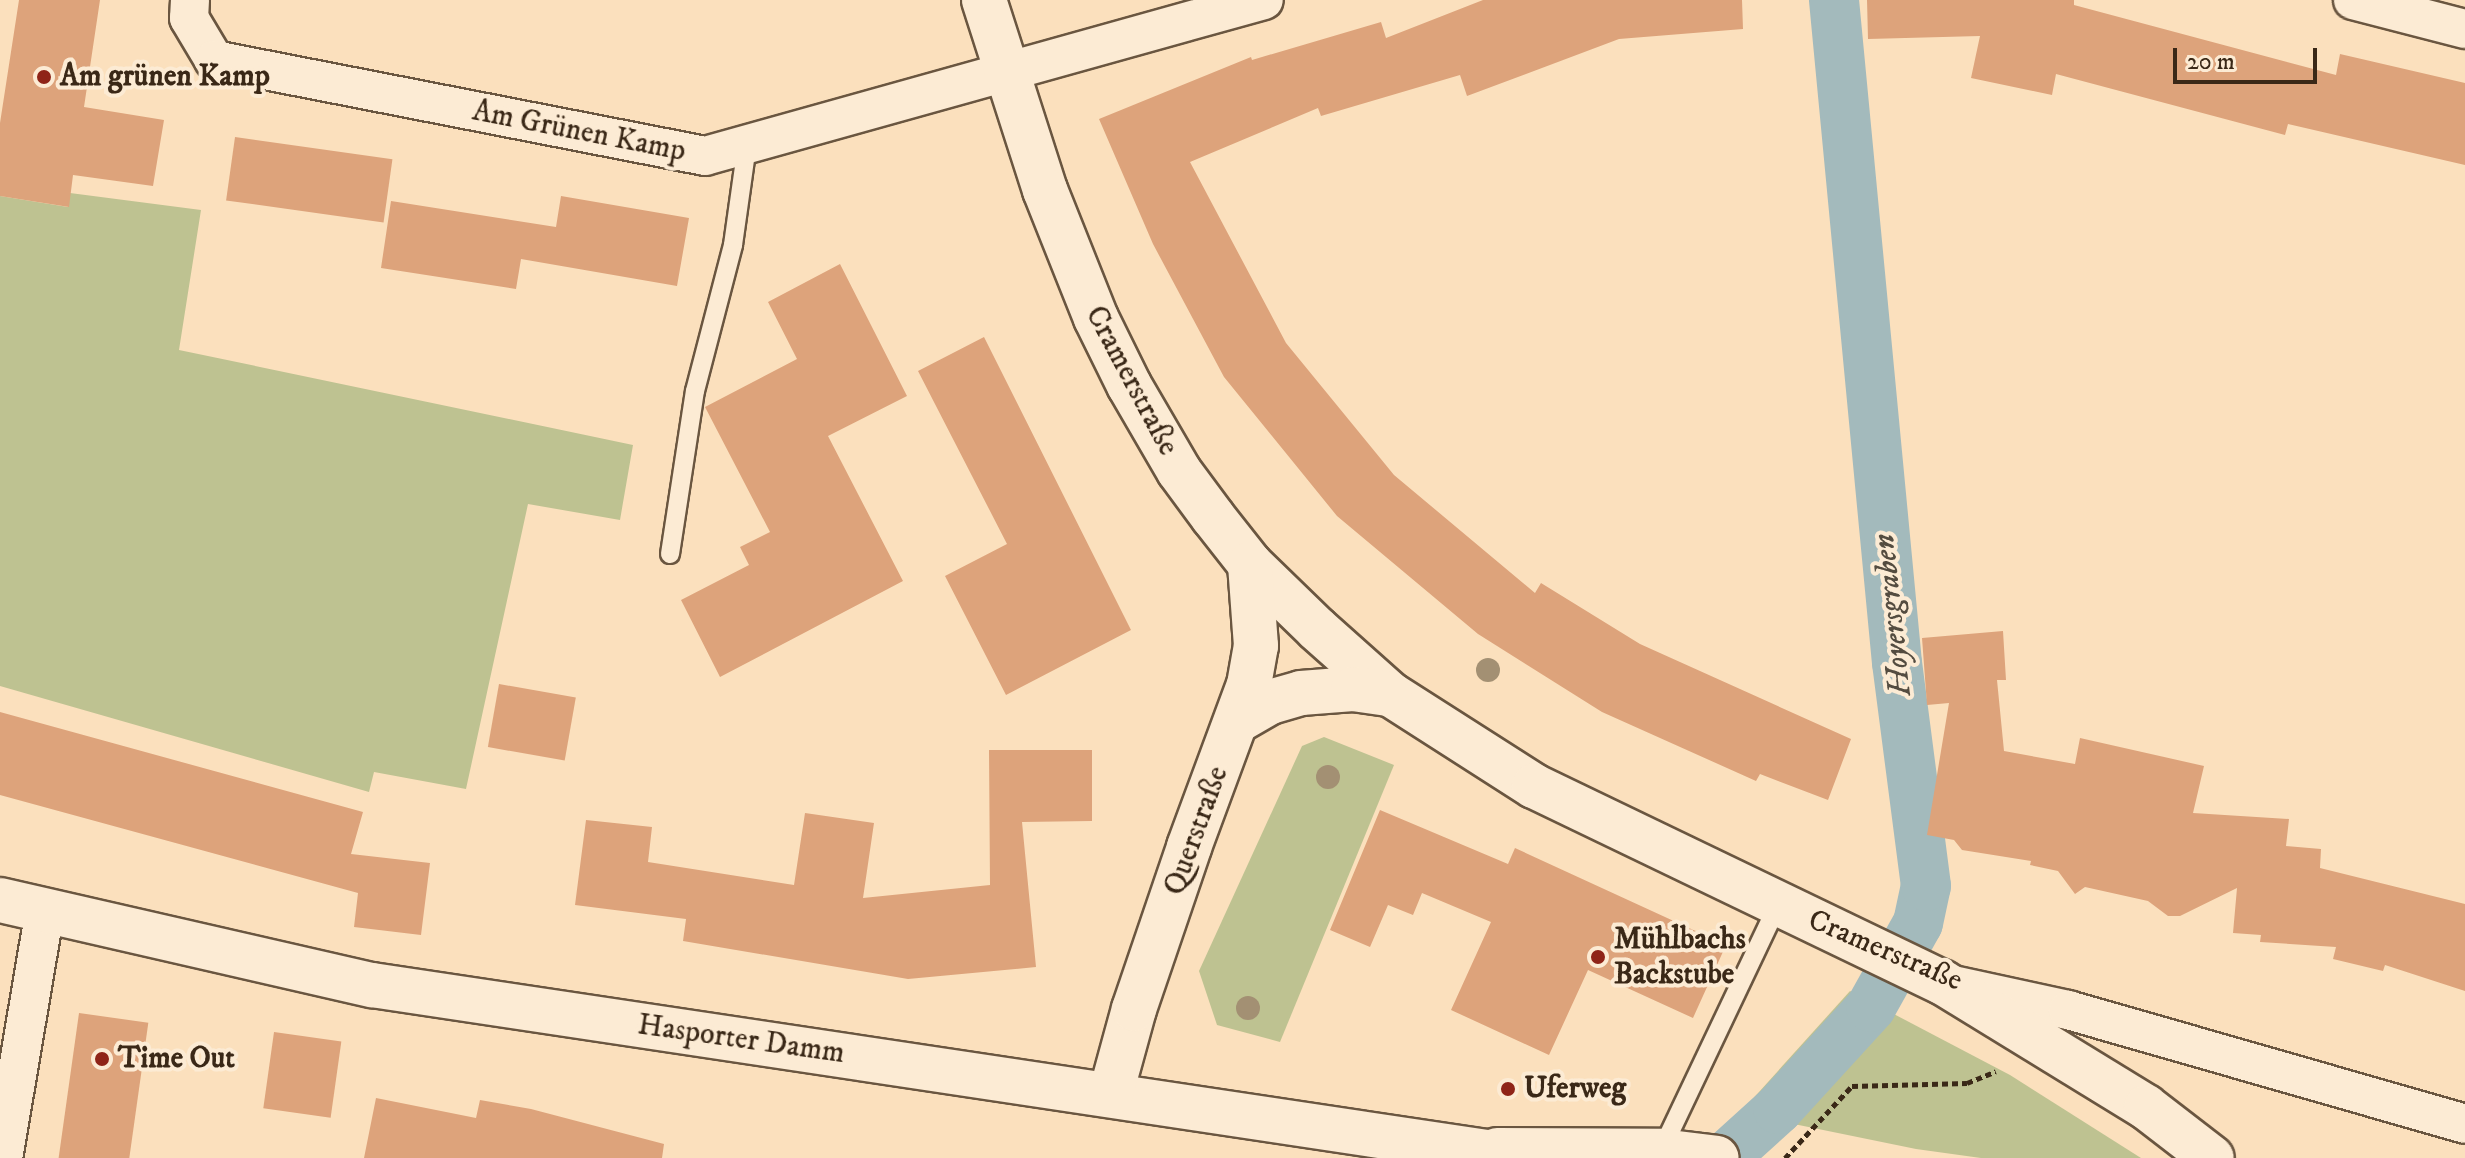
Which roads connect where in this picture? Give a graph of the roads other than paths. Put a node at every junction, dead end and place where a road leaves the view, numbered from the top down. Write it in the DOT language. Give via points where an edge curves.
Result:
graph roads {
  1 [pos="190,0"];
  2 [pos="984,0"];
  3 [pos="1264,0"];
  4 [pos="2353,0"];
  5 [pos="2465,29"];
  6 [pos="1005,74"];
  7 [pos="747,145"];
  8 [pos="670,554"];
  9 [pos="1250,564"];
  10 [pos="1390,694"];
  11 [pos="1239,720"];
  12 [pos="0,900"];
  13 [pos="1778,905"];
  14 [pos="45,909"];
  15 [pos="1930,976"];
  16 [pos="1111,1093"];
  17 [pos="2465,1124"];
  18 [pos="1507,1154"];
  19 [pos="1688,1154"];
  20 [pos="3,1158"];
  21 [pos="2212,1158"];
  1 -- 7 [label="street, Am Grünen Kamp" via="189,18 214,60 705,156"];
  2 -- 6 [label="main road, Cramerstraße"];
  3 -- 6 [label="street, Am Grünen Kamp"];
  4 -- 5 [label="street"];
  6 -- 7 [label="street, Am Grünen Kamp"];
  6 -- 9 [label="main road, Cramerstraße" via="1096,318 1129,385 1179,471"];
  7 -- 8 [label="lane" via="733,245 695,391"];
  9 -- 10 [label="main road, Cramerstraße"];
  9 -- 11 [label="main road, Querstraße" via="1256,646"];
  10 -- 11 [label="main road, Cramerstraße" via="1353,689 1301,693 1270,702"];
  10 -- 13 [label="main road, Cramerstraße" via="1534,786"];
  11 -- 16 [label="main road, Querstraße" via="1184,862"];
  12 -- 14 [label="main road, Hasporter Damm"];
  13 -- 15 [label="main road, Cramerstraße"];
  13 -- 19 [label="lane"];
  14 -- 16 [label="main road, Hasporter Damm" via="372,985"];
  14 -- 20 [label="street"];
  15 -- 17 [label="street, Cramerstraße" via="2068,1010"];
  15 -- 21 [label="main road" via="2146,1107"];
  16 -- 18 [label="main road, Hasporter Damm"];
  18 -- 19 [label="main road, Hasporter Damm"];
}
